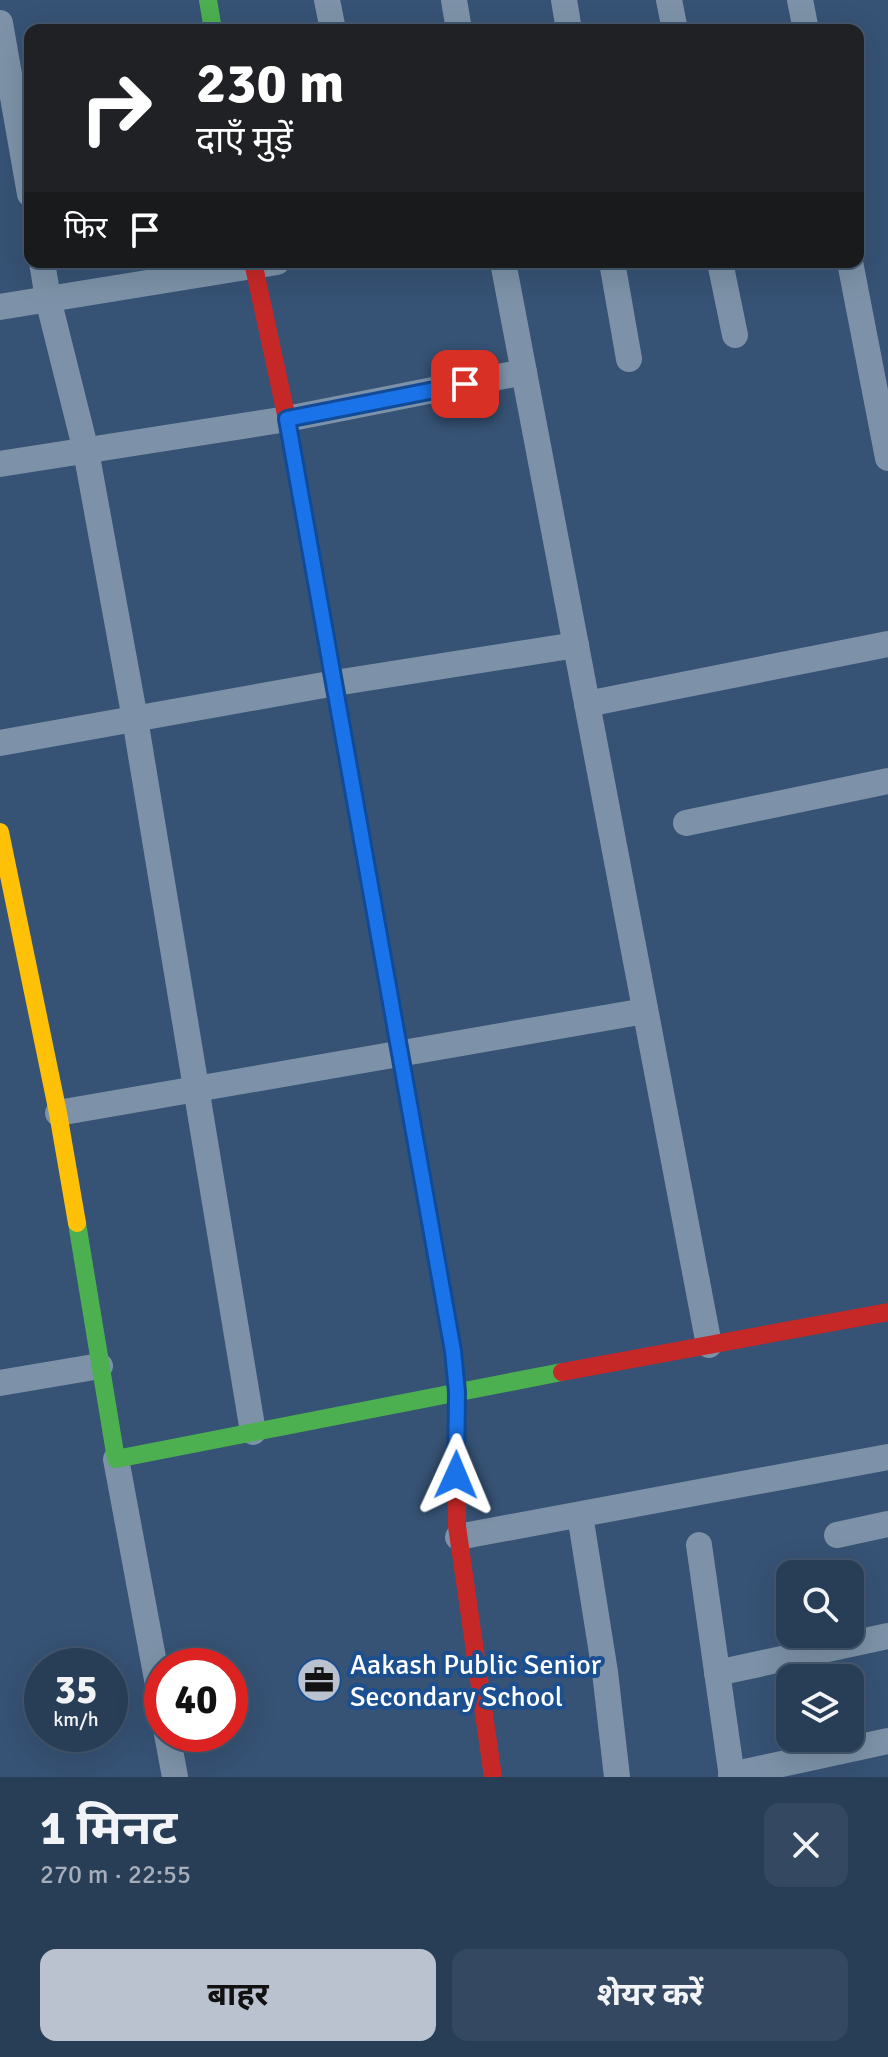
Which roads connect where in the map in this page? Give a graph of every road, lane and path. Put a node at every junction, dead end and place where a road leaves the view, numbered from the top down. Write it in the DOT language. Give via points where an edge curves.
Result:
graph roads {
  1 [pos="208,0"];
  2 [pos="327,0"];
  3 [pos="454,0"];
  4 [pos="564,0"];
  5 [pos="669,0"];
  6 [pos="800,0"];
  7 [pos="0,23"];
  8 [pos="212,24"];
  9 [pos="332,24"];
  10 [pos="458,24"];
  11 [pos="568,24"];
  12 [pos="674,24"];
  13 [pos="805,24"];
  14 [pos="24,160"];
  15 [pos="43,268"];
  16 [pos="231,268"];
  17 [pos="262,268"];
  18 [pos="504,268"];
  19 [pos="613,268"];
  20 [pos="721,268"];
  21 [pos="851,268"];
  22 [pos="48,299"];
  23 [pos="0,307"];
  24 [pos="735,335"];
  25 [pos="629,359"];
  26 [pos="524,372"];
  27 [pos="287,419"];
  28 [pos="86,451"];
  29 [pos="888,458"];
  30 [pos="0,464"];
  31 [pos="888,644"];
  32 [pos="576,645"];
  33 [pos="335,683"];
  34 [pos="587,704"];
  35 [pos="135,719"];
  36 [pos="0,743"];
  37 [pos="888,781"];
  38 [pos="686,823"];
  39 [pos="0,832"];
  40 [pos="645,1011"];
  41 [pos="399,1053"];
  42 [pos="196,1090"];
  43 [pos="58,1113"];
  44 [pos="888,1312"];
  45 [pos="709,1345"];
  46 [pos="100,1366"];
  47 [pos="0,1383"];
  48 [pos="457,1392"];
  49 [pos="253,1432"];
  50 [pos="888,1457"];
  51 [pos="116,1459"];
  52 [pos="580,1515"];
  53 [pos="888,1524"];
  54 [pos="837,1535"];
  55 [pos="458,1537"];
  56 [pos="699,1545"];
  57 [pos="888,1636"];
  58 [pos="151,1648"];
  59 [pos="717,1673"];
  60 [pos="888,1741"];
  61 [pos="170,1752"];
  62 [pos="732,1776"];
  63 [pos="175,1777"];
  64 [pos="493,1777"];
  65 [pos="617,1777"];
  1 -- 8 [label="street"];
  2 -- 9 [label="street"];
  3 -- 10 [label="street"];
  4 -- 11 [label="street"];
  5 -- 12 [label="street"];
  6 -- 13 [label="street"];
  7 -- 14 [label="street"];
  15 -- 22 [label="street"];
  16 -- 22 [label="street"];
  17 -- 27 [label="street"];
  18 -- 26 [label="street"];
  19 -- 25 [label="street"];
  20 -- 24 [label="street"];
  21 -- 29 [label="street"];
  22 -- 23 [label="street"];
  22 -- 28 [label="street"];
  26 -- 27 [label="street"];
  26 -- 32 [label="street"];
  27 -- 28 [label="street"];
  27 -- 33 [label="street"];
  28 -- 30 [label="street"];
  28 -- 35 [label="street"];
  31 -- 34 [label="street"];
  32 -- 33 [label="street"];
  32 -- 34 [label="street"];
  33 -- 35 [label="street"];
  33 -- 41 [label="street"];
  34 -- 40 [label="street"];
  35 -- 36 [label="street"];
  35 -- 42 [label="street"];
  37 -- 38 [label="street"];
  39 -- 43 [label="street"];
  40 -- 41 [label="street"];
  40 -- 45 [label="street"];
  41 -- 42 [label="street"];
  41 -- 48 [label="street"];
  42 -- 43 [label="street"];
  42 -- 49 [label="street"];
  43 -- 46 [label="street"];
  44 -- 45 [label="street"];
  45 -- 48 [label="street"];
  46 -- 47 [label="street"];
  46 -- 51 [label="street"];
  48 -- 49 [label="street"];
  48 -- 55 [label="street"];
  49 -- 51 [label="street"];
  50 -- 52 [label="street"];
  51 -- 58 [label="street"];
  52 -- 55 [label="street"];
  52 -- 65 [label="street"];
  53 -- 54 [label="street"];
  55 -- 64 [label="street"];
  56 -- 59 [label="street"];
  57 -- 59 [label="street"];
  59 -- 62 [label="street"];
  60 -- 62 [label="street"];
  61 -- 63 [label="street"];
}
